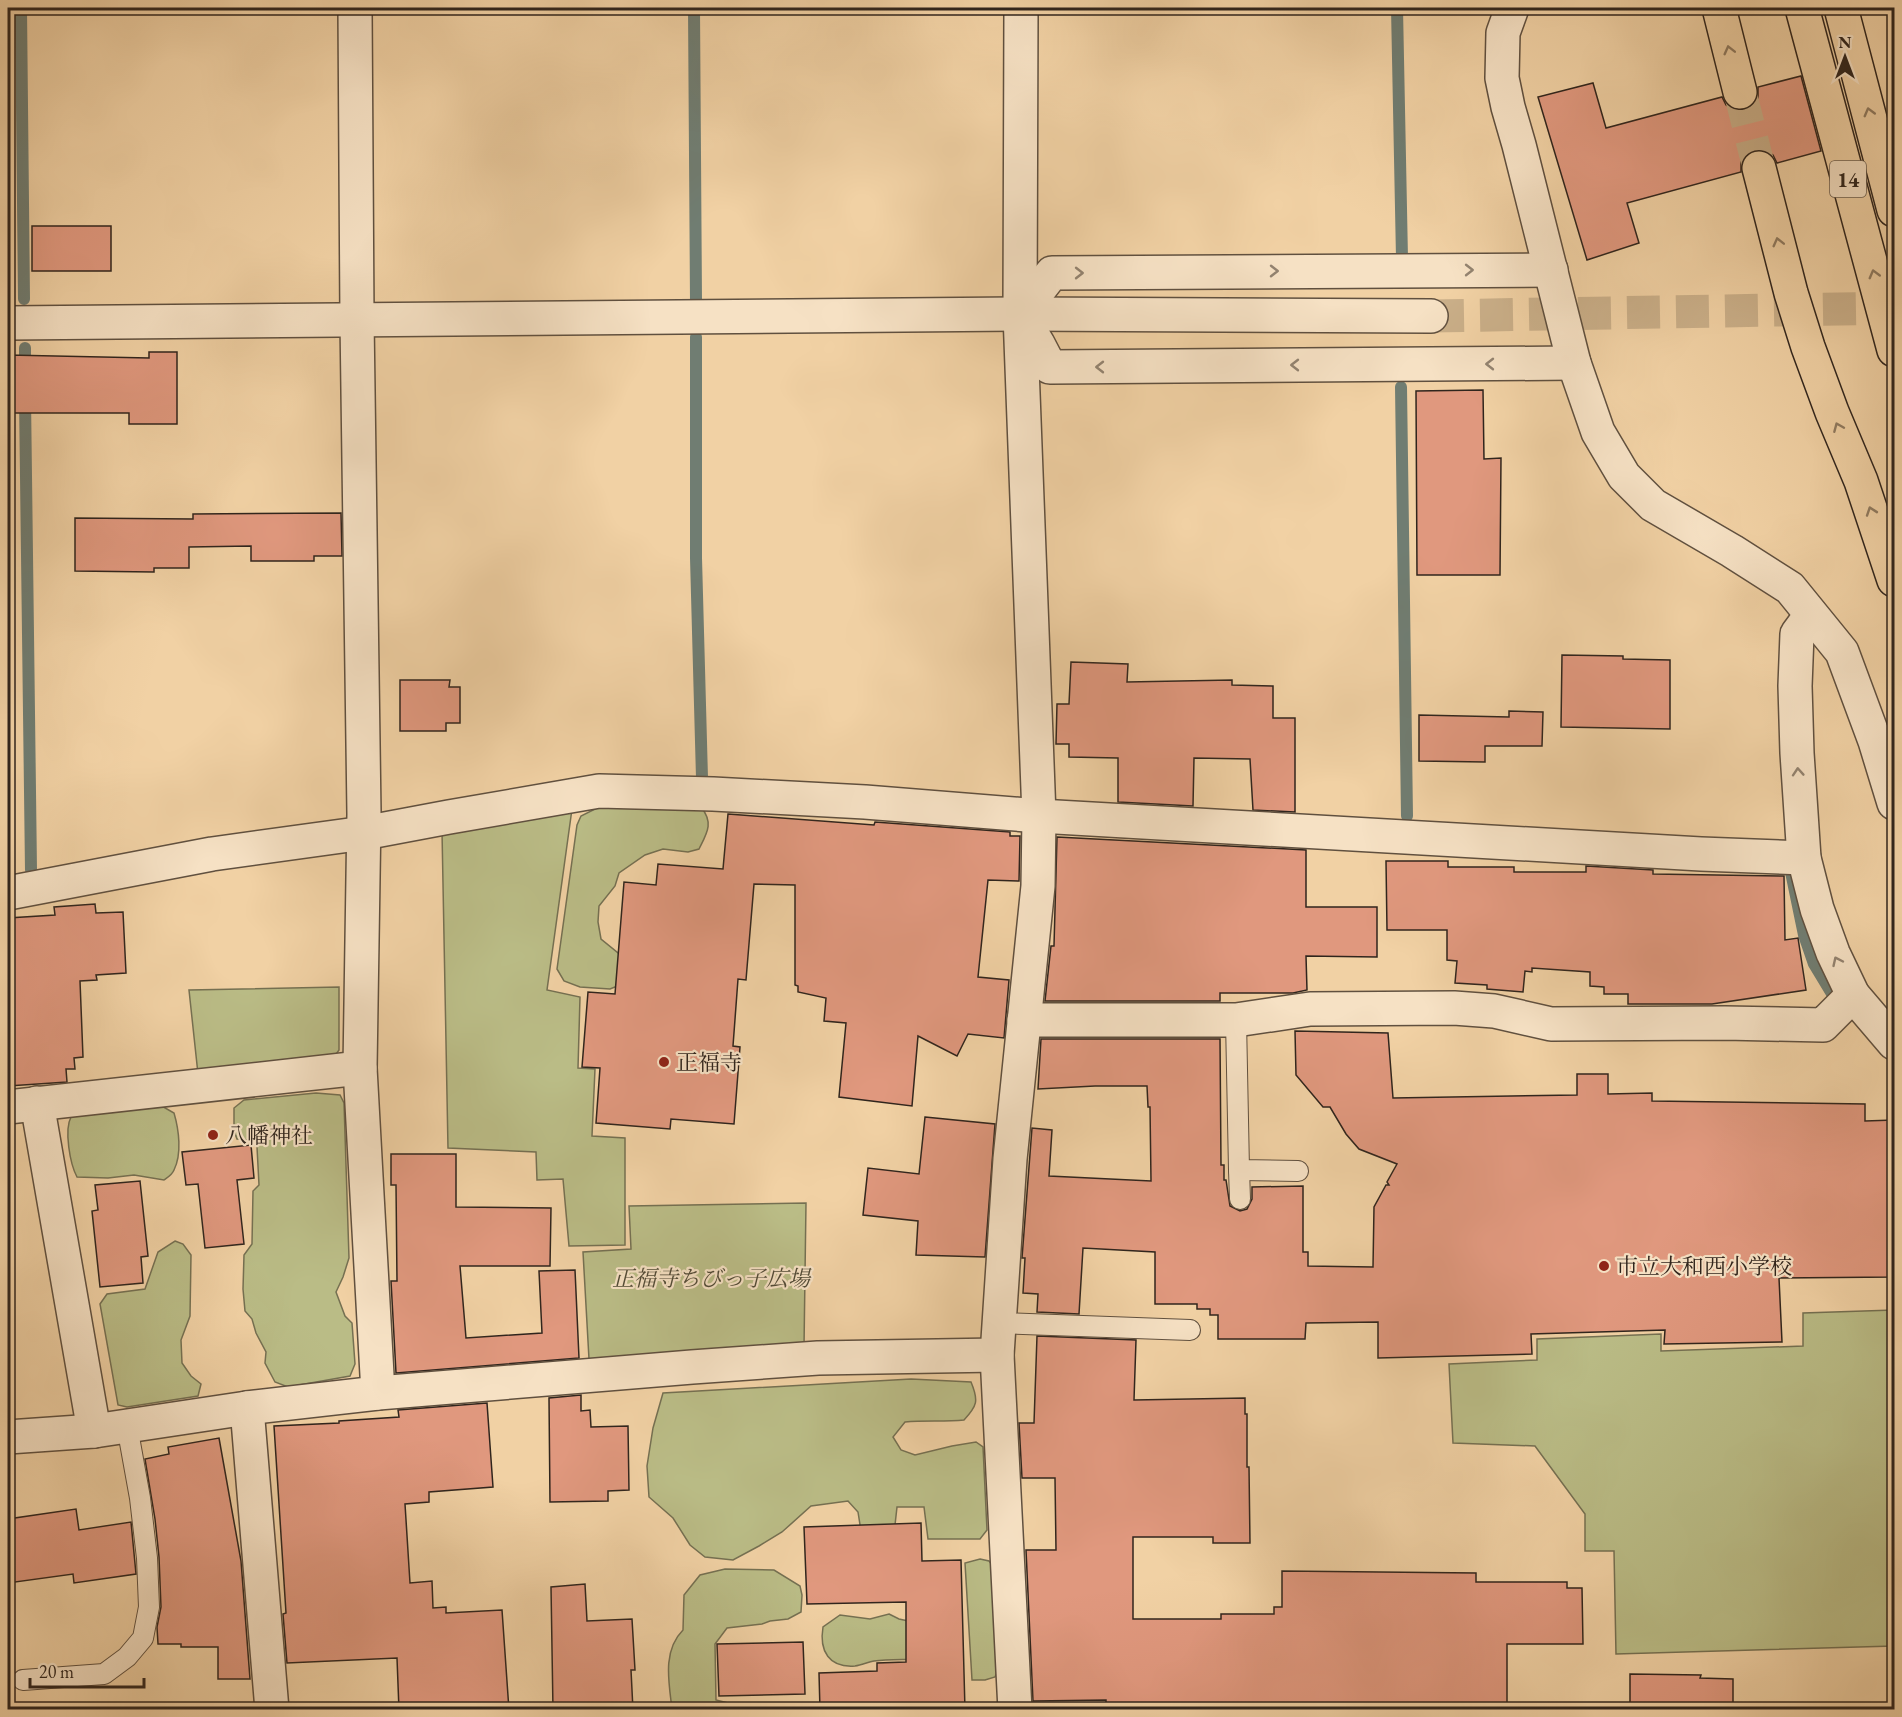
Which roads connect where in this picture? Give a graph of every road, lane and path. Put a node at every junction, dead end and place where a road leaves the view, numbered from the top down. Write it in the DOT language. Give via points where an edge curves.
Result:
graph roads {
  1 [pos="355,8"];
  2 [pos="1021,8"];
  3 [pos="1512,8"];
  4 [pos="1719,8"];
  5 [pos="1802,8"];
  6 [pos="1841,8"];
  7 [pos="1740,92"];
  8 [pos="1759,168"];
  9 [pos="1894,210"];
  10 [pos="1551,270"];
  11 [pos="1020,314"];
  12 [pos="1431,316"];
  13 [pos="357,320"];
  14 [pos="8,323"];
  15 [pos="1894,351"];
  16 [pos="1574,363"];
  17 [pos="1894,580"];
  18 [pos="1811,615"];
  19 [pos="1894,803"];
  20 [pos="1040,816"];
  21 [pos="364,833"];
  22 [pos="1804,858"];
  23 [pos="8,893"];
  24 [pos="1853,995"];
  25 [pos="1024,1020"];
  26 [pos="1236,1020"];
  27 [pos="1894,1043"];
  28 [pos="360,1068"];
  29 [pos="22,1105"];
  30 [pos="1239,1170"];
  31 [pos="1298,1171"];
  32 [pos="1240,1199"];
  33 [pos="1190,1330"];
  34 [pos="998,1339"];
  35 [pos="378,1393"];
  36 [pos="247,1408"];
  37 [pos="127,1426"];
  38 [pos="94,1431"];
  39 [pos="8,1437"];
  40 [pos="22,1680"];
  41 [pos="272,1710"];
  42 [pos="1015,1710"];
  1 -- 13 [label="street"];
  2 -- 11 [label="street"];
  3 -- 10 [label="street" via="1503,33 1502,78"];
  7 -- 4 [label="main road, one-way"];
  15 -- 5 [label="main road, 14, one-way"];
  9 -- 6 [label="main road, one-way"];
  17 -- 8 [label="main road, one-way" via="1861,481 1808,347"];
  11 -- 10 [label="street, one-way" via="1052,273"];
  10 -- 16 [label="street"];
  11 -- 12 [label="street"];
  11 -- 13 [label="street"];
  16 -- 11 [label="street, one-way" via="1050,367"];
  11 -- 20 [label="street"];
  13 -- 14 [label="street"];
  13 -- 21 [label="street"];
  16 -- 18 [label="street" via="1598,432 1624,476 1653,505 1790,588"];
  18 -- 19 [label="street" via="1842,652"];
  22 -- 18 [label="street, one-way" via="1795,686 1797,634"];
  20 -- 21 [label="street" via="866,802 599,792"];
  20 -- 22 [label="street"];
  20 -- 25 [label="street" via="1038,886"];
  21 -- 23 [label="street" via="212,854"];
  21 -- 28 [label="street"];
  24 -- 22 [label="street, one-way" via="1817,909"];
  24 -- 26 [label="street" via="1823,1025 1551,1024 1494,1011 1454,1008 1310,1010"];
  24 -- 27 [label="street"];
  25 -- 26 [label="street"];
  25 -- 34 [label="street"];
  26 -- 30 [label="lane"];
  28 -- 29 [label="street"];
  28 -- 35 [label="street"];
  29 -- 38 [label="street"];
  30 -- 31 [label="lane"];
  30 -- 32 [label="lane"];
  33 -- 34 [label="lane"];
  34 -- 35 [label="street" via="818,1358"];
  34 -- 42 [label="street"];
  35 -- 36 [label="street"];
  36 -- 37 [label="street"];
  36 -- 41 [label="street"];
  37 -- 38 [label="street"];
  37 -- 40 [label="lane" via="147,1558 149,1607 143,1638 127,1657 104,1674"];
  38 -- 39 [label="street"];
}
